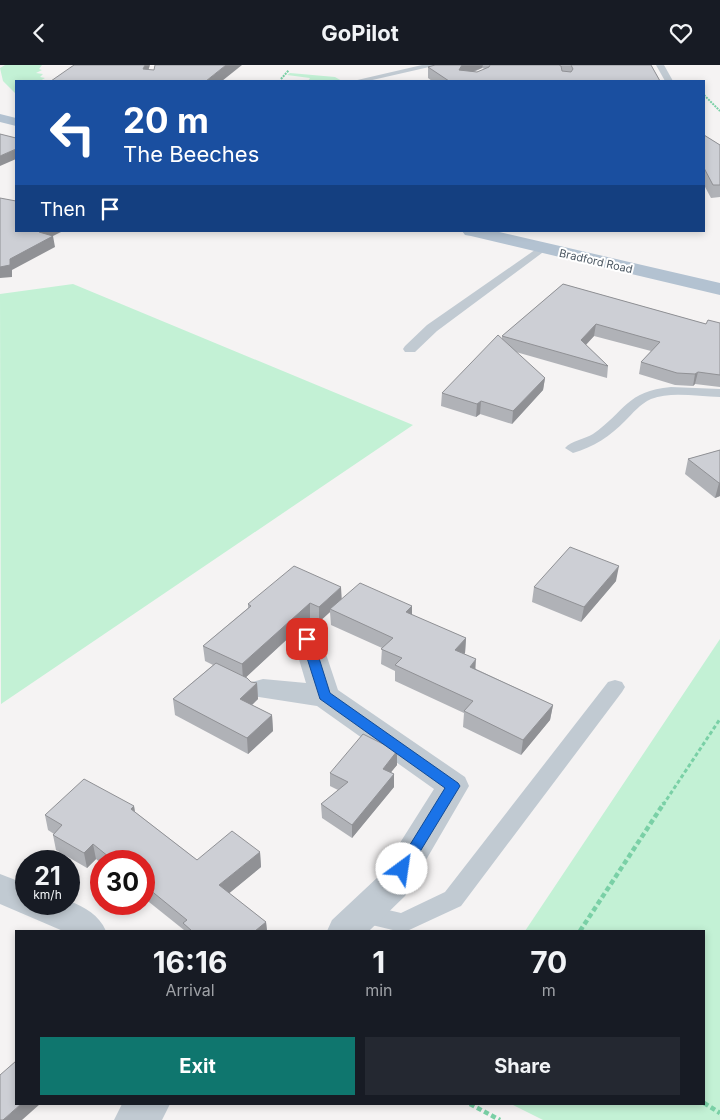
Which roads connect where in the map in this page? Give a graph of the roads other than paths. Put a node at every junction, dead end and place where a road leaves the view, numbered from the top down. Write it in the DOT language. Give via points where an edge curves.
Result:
graph roads {
  1 [pos="660,65"];
  2 [pos="428,66"];
  3 [pos="362,80"];
  4 [pos="668,80"];
  5 [pos="0,118"];
  6 [pos="15,122"];
  7 [pos="476,232"];
  8 [pos="542,248"];
  9 [pos="720,289"];
  10 [pos="410,349"];
  11 [pos="720,393"];
  12 [pos="573,448"];
  13 [pos="307,639"];
  14 [pos="615,687"];
  15 [pos="263,689"];
  16 [pos="324,696"];
  17 [pos="0,888"];
  18 [pos="15,894"];
  19 [pos="66,915"];
  20 [pos="354,922"];
  21 [pos="87,930"];
  22 [pos="148,1105"];
  23 [pos="135,1120"];
  1 -- 4 [label="lane"];
  2 -- 3 [label="lane"];
  5 -- 6 [label="main road"];
  7 -- 8 [label="main road, Bradford Road"];
  8 -- 9 [label="main road, Bradford Road"];
  8 -- 10 [label="lane" via="432,329"];
  11 -- 12 [label="lane" via="673,393 645,397 592,442"];
  13 -- 16 [label="street"];
  14 -- 20 [label="lane" via="452,899 403,923"];
  15 -- 16 [label="street"];
  16 -- 20 [label="street" via="453,786 392,886"];
  17 -- 18 [label="street"];
  19 -- 21 [label="street"];
  22 -- 23 [label="street"];
}
